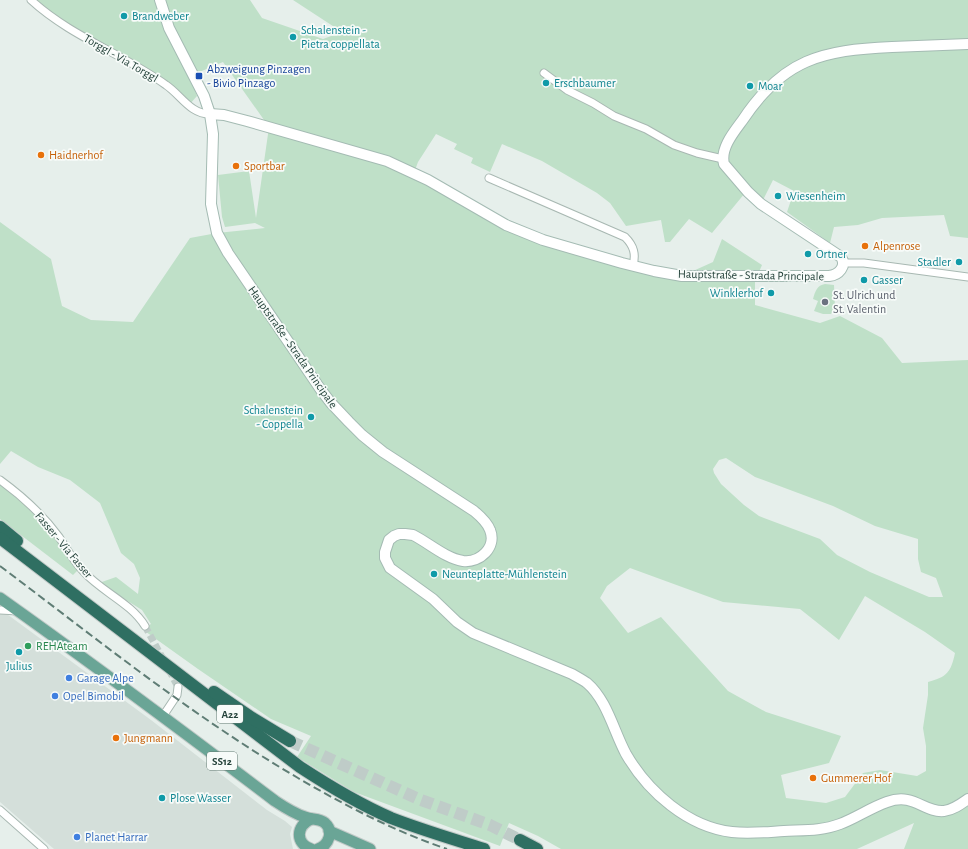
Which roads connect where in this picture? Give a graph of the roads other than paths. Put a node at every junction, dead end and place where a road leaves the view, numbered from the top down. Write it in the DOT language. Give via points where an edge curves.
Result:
graph roads {
  1 [pos="31,0"];
  2 [pos="160,0"];
  3 [pos="968,44"];
  4 [pos="544,73"];
  5 [pos="210,114"];
  6 [pos="722,159"];
  7 [pos="489,178"];
  8 [pos="843,263"];
  9 [pos="633,266"];
  10 [pos="968,277"];
  11 [pos="0,480"];
  12 [pos="0,527"];
  13 [pos="0,538"];
  14 [pos="0,598"];
  15 [pos="0,610"];
  16 [pos="19,611"];
  17 [pos="145,626"];
  18 [pos="178,687"];
  19 [pos="163,716"];
  20 [pos="290,741"];
  21 [pos="968,798"];
  22 [pos="280,805"];
  23 [pos="0,810"];
  24 [pos="311,819"];
  25 [pos="300,830"];
  26 [pos="330,831"];
  27 [pos="520,840"];
  28 [pos="353,842"];
  29 [pos="323,846"];
  30 [pos="44,849"];
  31 [pos="311,849"];
  32 [pos="370,849"];
  33 [pos="484,849"];
  34 [pos="537,849"];
  1 -- 5 [label="street, Torggl - Via Torggl" via="44,12 75,32 139,66 179,95 192,109"];
  2 -- 5 [label="street" via="169,28 204,96"];
  3 -- 6 [label="street" via="851,49 812,58 788,71 769,87 738,126 725,148"];
  4 -- 6 [label="street" via="567,90 674,145"];
  5 -- 9 [label="street, Hauptstraße - Strada Principale" via="247,121 387,161 428,180 506,225 549,242"];
  5 -- 21 [label="street, Hauptstraße - Strada Principale" via="213,134 210,188 213,217 217,233 243,277 321,390 362,436 474,511 490,528 492,538 488,550 479,558 467,561 455,559 413,536 394,536 386,545 384,552 390,568 433,599 473,633 572,674 587,683 607,712 626,754 637,771 675,808 697,822 722,830 749,833 821,829 840,824 894,799 913,801 939,811 951,809"];
  6 -- 8 [label="street" via="729,171 755,199 836,253 842,258"];
  7 -- 9 [label="street" via="625,237 634,249"];
  8 -- 9 [label="street, Hauptstraße - Strada Principale" via="839,272 833,276 682,276"];
  8 -- 10 [label="street" via="864,263"];
  11 -- 17 [label="street, Fasser - Via Fasser" via="40,514 85,574 136,615"];
  12 -- 20 [label="highway, A22" via="220,697"];
  13 -- 33 [label="highway, A22" via="306,772 346,796 390,817"];
  14 -- 16 [label="main road, SS12"];
  15 -- 16 [label="street"];
  16 -- 19 [label="main road, SS12"];
  18 -- 19 [label="street" via="177,695"];
  19 -- 22 [label="main road, SS12"];
  22 -- 24 [label="main road, SS12"];
  22 -- 25 [label="main road, SS12"];
  23 -- 30 [label="street"];
  24 -- 25 [label="main road" via="302,825"];
  24 -- 26 [label="main road, SS12" via="320,820"];
  25 -- 31 [label="main road, SS12" via="301,841"];
  26 -- 28 [label="main road, SS12"];
  26 -- 29 [label="main road, SS12"];
  27 -- 34 [label="highway"];
  28 -- 29 [label="main road, SS12"];
  28 -- 32 [label="main road, SS12"];
}
